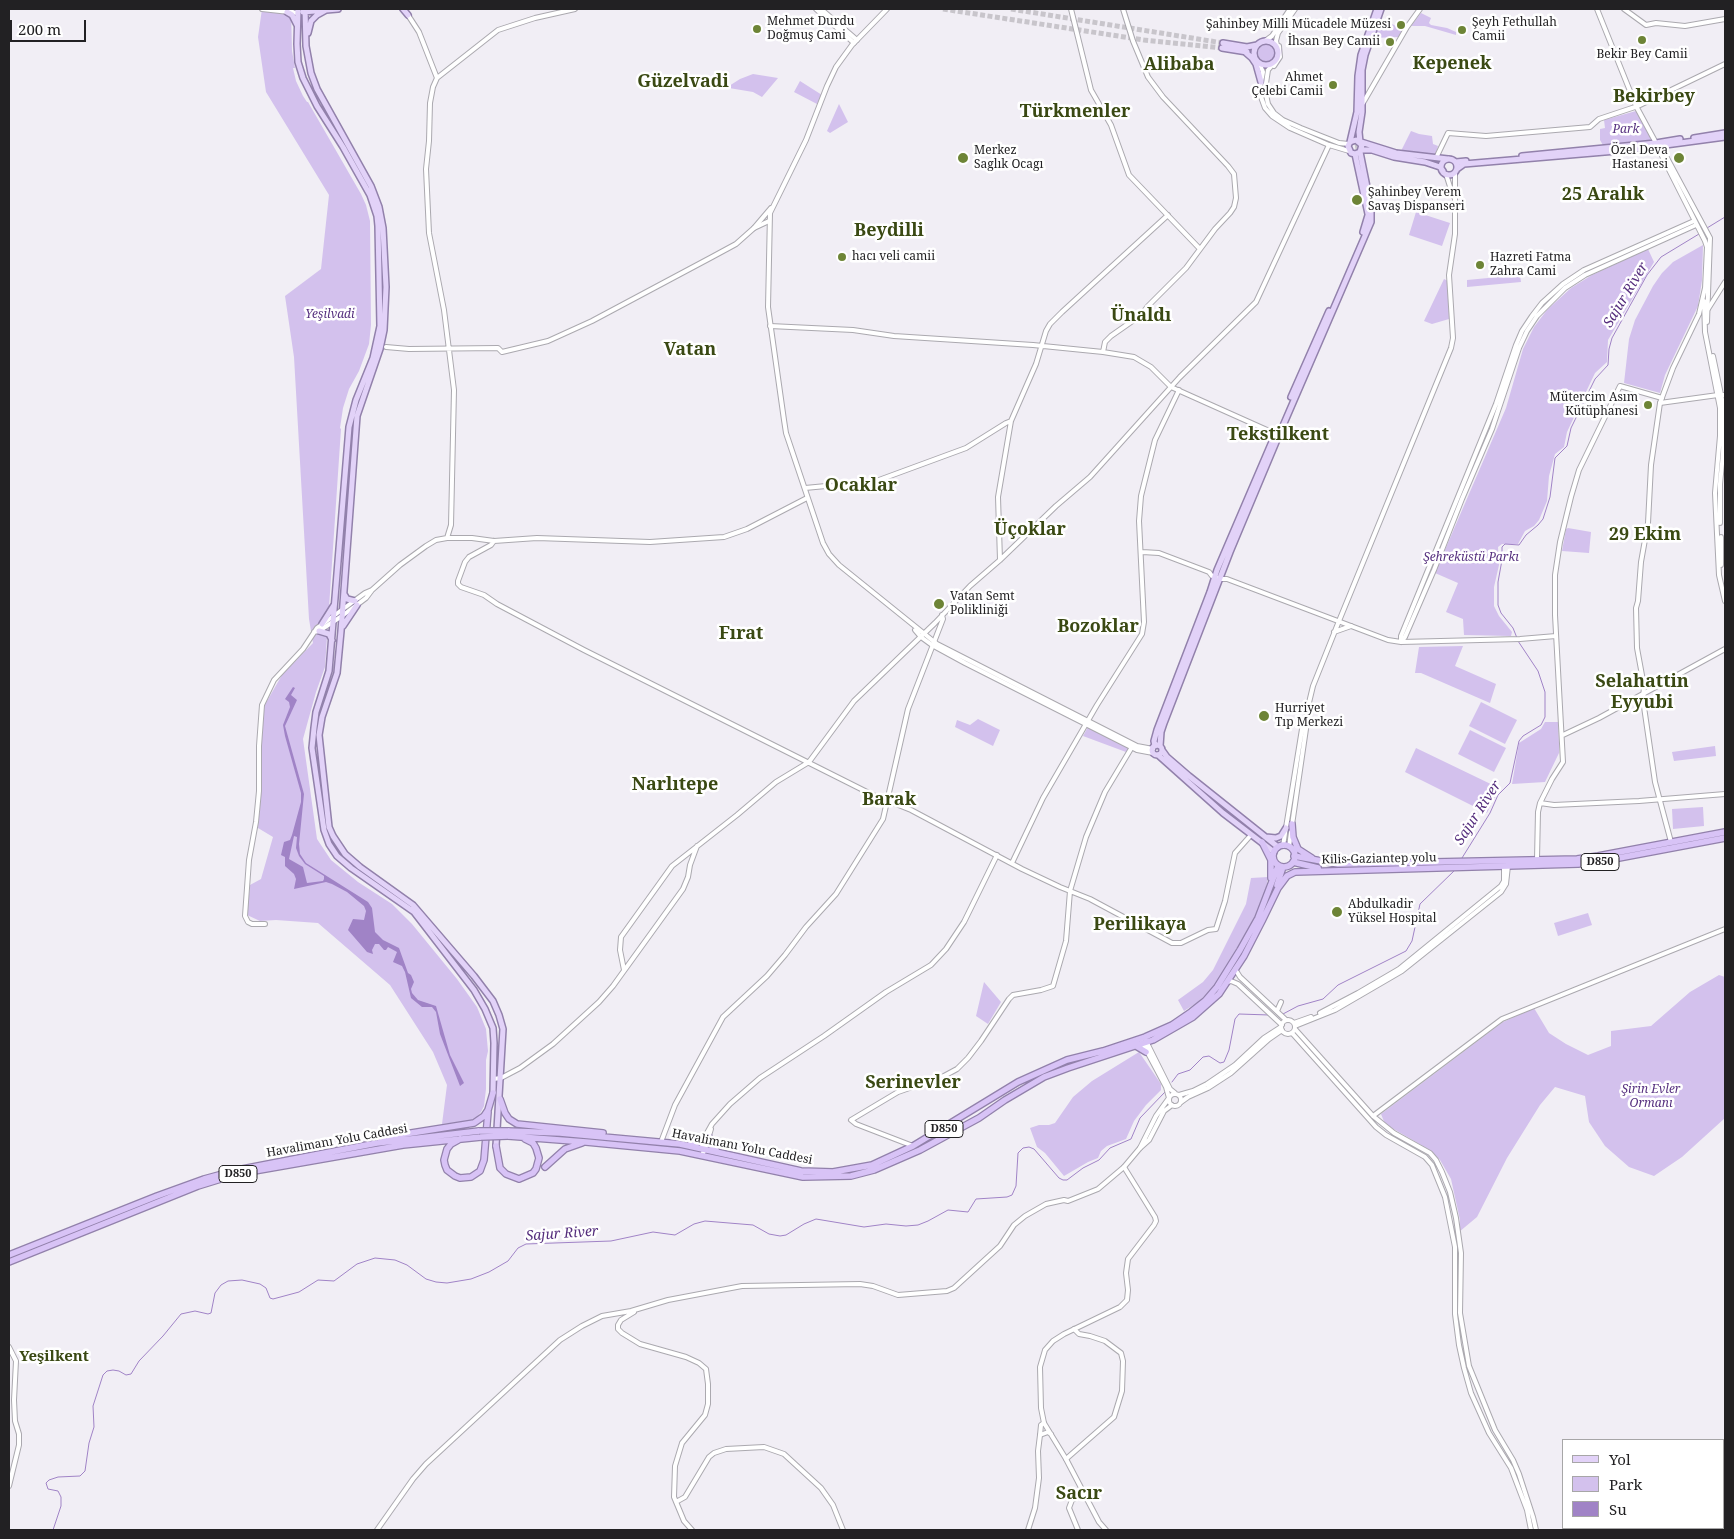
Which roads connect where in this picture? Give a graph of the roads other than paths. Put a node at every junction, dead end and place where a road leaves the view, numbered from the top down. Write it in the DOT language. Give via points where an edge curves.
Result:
graph roads {
  1 [pos="262,9"];
  2 [pos="338,9"];
  3 [pos="575,9"];
  4 [pos="816,9"];
  5 [pos="821,9"];
  6 [pos="887,9"];
  7 [pos="1071,9"];
  8 [pos="1123,9"];
  9 [pos="1290,9"];
  10 [pos="1295,9"];
  11 [pos="1379,9"];
  12 [pos="1420,9"];
  13 [pos="1597,9"];
  14 [pos="1624,9"];
  15 [pos="290,10"];
  16 [pos="305,10"];
  17 [pos="326,10"];
  18 [pos="406,10"];
  19 [pos="298,11"];
  20 [pos="1725,20"];
  21 [pos="297,27"];
  22 [pos="1278,33"];
  23 [pos="1265,41"];
  24 [pos="855,42"];
  25 [pos="1258,45"];
  26 [pos="306,46"];
  27 [pos="1278,48"];
  28 [pos="1244,51"];
  29 [pos="1255,56"];
  30 [pos="1259,63"];
  31 [pos="1274,63"];
  32 [pos="1725,64"];
  33 [pos="1362,65"];
  34 [pos="1268,70"];
  35 [pos="437,78"];
  36 [pos="1261,82"];
  37 [pos="1360,104"];
  38 [pos="1636,106"];
  39 [pos="1725,133"];
  40 [pos="1725,137"];
  41 [pos="1360,142"];
  42 [pos="1349,143"];
  43 [pos="1329,145"];
  44 [pos="1658,146"];
  45 [pos="1349,151"];
  46 [pos="1359,154"];
  47 [pos="1436,158"];
  48 [pos="1448,159"];
  49 [pos="1456,162"];
  50 [pos="1456,171"];
  51 [pos="1444,172"];
  52 [pos="773,206"];
  53 [pos="1455,206"];
  54 [pos="1168,214"];
  55 [pos="1370,218"];
  56 [pos="769,221"];
  57 [pos="1697,225"];
  58 [pos="754,228"];
  59 [pos="1200,249"];
  60 [pos="1725,282"];
  61 [pos="1705,288"];
  62 [pos="1708,309"];
  63 [pos="1699,314"];
  64 [pos="1704,320"];
  65 [pos="770,326"];
  66 [pos="1041,346"];
  67 [pos="386,347"];
  68 [pos="449,349"];
  69 [pos="1103,352"];
  70 [pos="1172,387"];
  71 [pos="1179,390"];
  72 [pos="1722,394"];
  73 [pos="1661,400"];
  74 [pos="1725,407"];
  75 [pos="1011,422"];
  76 [pos="1277,434"];
  77 [pos="805,488"];
  78 [pos="807,498"];
  79 [pos="447,538"];
  80 [pos="494,541"];
  81 [pos="1142,552"];
  82 [pos="1000,560"];
  83 [pos="1217,570"];
  84 [pos="1209,572"];
  85 [pos="1223,573"];
  86 [pos="1214,577"];
  87 [pos="1227,579"];
  88 [pos="1220,580"];
  89 [pos="344,594"];
  90 [pos="1725,594"];
  91 [pos="335,602"];
  92 [pos="1725,602"];
  93 [pos="356,603"];
  94 [pos="342,613"];
  95 [pos="942,615"];
  96 [pos="334,620"];
  97 [pos="1339,621"];
  98 [pos="322,624"];
  99 [pos="1351,626"];
  100 [pos="342,631"];
  101 [pos="317,632"];
  102 [pos="1334,632"];
  103 [pos="923,635"];
  104 [pos="1556,636"];
  105 [pos="1401,642"];
  106 [pos="933,644"];
  107 [pos="332,645"];
  108 [pos="1725,649"];
  109 [pos="1644,693"];
  110 [pos="1307,712"];
  111 [pos="1086,723"];
  112 [pos="1563,736"];
  113 [pos="1132,748"];
  114 [pos="1157,750"];
  115 [pos="809,762"];
  116 [pos="1725,794"];
  117 [pos="1659,800"];
  118 [pos="888,801"];
  119 [pos="1540,803"];
  120 [pos="1292,824"];
  121 [pos="1286,828"];
  122 [pos="1725,832"];
  123 [pos="1251,835"];
  124 [pos="1725,838"];
  125 [pos="1264,840"];
  126 [pos="1670,842"];
  127 [pos="698,846"];
  128 [pos="1281,848"];
  129 [pos="996,855"];
  130 [pos="1294,859"];
  131 [pos="1537,859"];
  132 [pos="1321,862"];
  133 [pos="1012,863"];
  134 [pos="1451,864"];
  135 [pos="1472,864"];
  136 [pos="1281,866"];
  137 [pos="1506,866"];
  138 [pos="1324,870"];
  139 [pos="1270,889"];
  140 [pos="1070,891"];
  141 [pos="1273,896"];
  142 [pos="265,924"];
  143 [pos="1725,930"];
  144 [pos="1235,968"];
  145 [pos="624,970"];
  146 [pos="1227,982"];
  147 [pos="1281,1002"];
  148 [pos="1277,1011"];
  149 [pos="1286,1020"];
  150 [pos="1295,1026"];
  151 [pos="1282,1027"];
  152 [pos="1292,1033"];
  153 [pos="1145,1040"];
  154 [pos="1136,1046"];
  155 [pos="1148,1051"];
  156 [pos="501,1078"];
  157 [pos="493,1079"];
  158 [pos="493,1092"];
  159 [pos="1177,1094"];
  160 [pos="500,1098"];
  161 [pos="1169,1098"];
  162 [pos="1181,1102"];
  163 [pos="1172,1105"];
  164 [pos="488,1110"];
  165 [pos="1373,1116"];
  166 [pos="480,1134"];
  167 [pos="508,1134"];
  168 [pos="463,1137"];
  169 [pos="518,1137"];
  170 [pos="707,1138"];
  171 [pos="644,1141"];
  172 [pos="586,1142"];
  173 [pos="661,1142"];
  174 [pos="496,1146"];
  175 [pos="686,1146"];
  176 [pos="913,1146"];
  177 [pos="1140,1148"];
  178 [pos="702,1152"];
  179 [pos="720,1152"];
  180 [pos="317,1153"];
  181 [pos="545,1167"];
  182 [pos="1124,1167"];
  183 [pos="9,1255"];
  184 [pos="9,1262"];
  185 [pos="638,1309"];
  186 [pos="1074,1329"];
  187 [pos="9,1347"];
  188 [pos="1044,1423"];
  189 [pos="1051,1434"];
  190 [pos="1040,1435"];
  191 [pos="1066,1459"];
  192 [pos="9,1486"];
  193 [pos="1084,1494"];
  194 [pos="676,1502"];
  195 [pos="377,1530"];
  196 [pos="692,1530"];
  197 [pos="843,1530"];
  198 [pos="1028,1530"];
  199 [pos="1078,1530"];
  200 [pos="1106,1530"];
  201 [pos="1531,1530"];
  202 [pos="1536,1530"];
  1 -- 15 [label="street"];
  2 -- 17 [label="main road"];
  3 -- 35 [label="street" via="498,30"];
  4 -- 24 [label="street"];
  5 -- 24 [label="street"];
  6 -- 24 [label="street"];
  7 -- 54 [label="street" via="1091,90 1111,125 1128,174"];
  8 -- 59 [label="street" via="1148,77 1234,174 1234,207"];
  9 -- 23 [label="street"];
  10 -- 22 [label="street"];
  11 -- 33 [label="main road"];
  11 -- 37 [label="main road" via="1361,55 1358,76"];
  12 -- 37 [label="street"];
  13 -- 38 [label="street"];
  14 -- 20 [label="street" via="1646,25 1685,26"];
  15 -- 19 [label="street"];
  15 -- 21 [label="main road"];
  16 -- 17 [label="main road"];
  16 -- 19 [label="main road"];
  16 -- 26 [label="main road"];
  17 -- 26 [label="main road" via="311,21"];
  18 -- 35 [label="street" via="419,32"];
  19 -- 21 [label="main road"];
  21 -- 91 [label="main road" via="298,62 303,78 316,106 344,147 370,196 378,226 380,326 373,358 349,427"];
  22 -- 27 [label="street"];
  22 -- 34 [label="street" via="1280,59"];
  23 -- 25 [label="main road"];
  23 -- 27 [label="main road"];
  24 -- 52 [label="street" via="826,86 806,140"];
  25 -- 28 [label="main road" via="1223,46"];
  25 -- 29 [label="main road"];
  26 -- 89 [label="main road" via="316,89 371,186 383,228 384,330 357,416"];
  27 -- 31 [label="main road"];
  28 -- 29 [label="main road"];
  28 -- 36 [label="main road" via="1256,64"];
  29 -- 30 [label="main road"];
  30 -- 31 [label="main road"];
  30 -- 36 [label="street" via="1263,72"];
  31 -- 34 [label="street"];
  32 -- 38 [label="street"];
  34 -- 42 [label="street" via="1266,98 1277,116 1329,139"];
  35 -- 68 [label="street" via="430,103 426,169 428,232"];
  36 -- 43 [label="street" via="1261,97 1272,116 1282,124"];
  37 -- 41 [label="main road"];
  37 -- 42 [label="main road"];
  38 -- 44 [label="street"];
  38 -- 47 [label="street" via="1599,119 1590,127 1486,136 1448,133"];
  39 -- 44 [label="main road"];
  40 -- 44 [label="main road"];
  41 -- 42 [label="main road" via="1354,140"];
  41 -- 46 [label="main road"];
  41 -- 47 [label="main road" via="1396,153"];
  42 -- 45 [label="main road"];
  43 -- 45 [label="street"];
  43 -- 70 [label="street" via="1256,302"];
  44 -- 49 [label="main road"];
  44 -- 50 [label="main road" via="1473,163 1460,165"];
  44 -- 57 [label="street"];
  44 -- 62 [label="street" via="1710,238"];
  45 -- 46 [label="main road"];
  46 -- 51 [label="main road" via="1372,150 1425,162 1440,167"];
  46 -- 55 [label="main road"];
  46 -- 55 [label="main road"];
  47 -- 48 [label="main road"];
  48 -- 49 [label="main road"];
  48 -- 51 [label="main road" via="1442,164"];
  49 -- 50 [label="main road"];
  50 -- 51 [label="main road" via="1451,175"];
  50 -- 53 [label="street"];
  51 -- 53 [label="street"];
  52 -- 56 [label="street"];
  52 -- 58 [label="street"];
  53 -- 97 [label="street" via="1449,275 1451,348"];
  54 -- 59 [label="street"];
  54 -- 66 [label="street" via="1050,324"];
  55 -- 76 [label="main road" via="1371,222"];
  56 -- 58 [label="street"];
  56 -- 65 [label="street"];
  57 -- 61 [label="street" via="1707,247"];
  57 -- 105 [label="street" via="1584,270 1563,284 1532,316 1516,345 1496,404"];
  58 -- 68 [label="street" via="736,244 712,258 548,341 502,352 498,348"];
  59 -- 69 [label="street" via="1141,315 1105,342"];
  60 -- 62 [label="street"];
  61 -- 63 [label="street"];
  61 -- 64 [label="street"];
  62 -- 72 [label="street" via="1706,327"];
  63 -- 64 [label="street"];
  63 -- 73 [label="street"];
  64 -- 72 [label="street"];
  65 -- 66 [label="street" via="860,330 894,336"];
  65 -- 77 [label="street" via="786,431"];
  66 -- 69 [label="street"];
  66 -- 75 [label="street"];
  67 -- 68 [label="street"];
  68 -- 79 [label="street" via="454,426 451,525"];
  69 -- 70 [label="street" via="1134,357 1151,366"];
  70 -- 71 [label="street"];
  70 -- 82 [label="street" via="1090,477"];
  71 -- 76 [label="street"];
  71 -- 81 [label="street" via="1155,440 1144,480 1139,521"];
  72 -- 73 [label="street"];
  72 -- 74 [label="street"];
  72 -- 92 [label="street" via="1715,493 1719,575"];
  73 -- 104 [label="street" via="1620,386 1579,470 1556,565"];
  73 -- 109 [label="street" via="1650,465 1648,523 1636,608 1637,648"];
  74 -- 90 [label="street" via="1720,496 1721,572"];
  75 -- 77 [label="street" via="966,448 860,487"];
  75 -- 82 [label="street" via="998,496"];
  76 -- 83 [label="main road"];
  76 -- 85 [label="main road"];
  77 -- 78 [label="street"];
  78 -- 80 [label="street" via="747,529 724,537 650,542 537,538"];
  78 -- 103 [label="street" via="829,554"];
  79 -- 80 [label="street"];
  79 -- 93 [label="street" via="426,546"];
  80 -- 115 [label="street" via="465,562 458,581 461,587 484,595 584,650"];
  81 -- 84 [label="street" via="1159,553"];
  81 -- 111 [label="street" via="1142,634"];
  82 -- 95 [label="street"];
  83 -- 84 [label="street"];
  83 -- 85 [label="street"];
  83 -- 86 [label="main road"];
  84 -- 86 [label="street"];
  85 -- 87 [label="street"];
  85 -- 88 [label="main road"];
  86 -- 88 [label="street"];
  86 -- 114 [label="main road" via="1156,730 1154,742"];
  87 -- 88 [label="street"];
  87 -- 97 [label="street"];
  88 -- 114 [label="main road" via="1165,719"];
  89 -- 93 [label="main road"];
  89 -- 94 [label="main road"];
  91 -- 96 [label="main road"];
  91 -- 98 [label="main road"];
  93 -- 94 [label="street"];
  93 -- 100 [label="main road"];
  94 -- 96 [label="street"];
  94 -- 100 [label="main road"];
  95 -- 103 [label="street"];
  95 -- 106 [label="street"];
  96 -- 98 [label="street"];
  96 -- 101 [label="street"];
  96 -- 107 [label="main road"];
  97 -- 99 [label="street"];
  97 -- 102 [label="street"];
  98 -- 101 [label="street"];
  99 -- 102 [label="street"];
  99 -- 105 [label="street"];
  100 -- 156 [label="main road" via="337,673 319,735 329,827 345,854 413,905 493,1001 503,1029"];
  101 -- 107 [label="main road" via="329,634"];
  101 -- 142 [label="street" via="274,680 262,705 259,791 249,860 246,916 252,924"];
  102 -- 110 [label="street"];
  103 -- 106 [label="street"];
  103 -- 115 [label="street" via="854,700"];
  104 -- 105 [label="street"];
  104 -- 112 [label="street"];
  106 -- 111 [label="street"];
  106 -- 118 [label="street" via="908,709"];
  107 -- 157 [label="main road" via="330,671 316,712 312,748 329,844 351,868 414,912 474,990 493,1028"];
  108 -- 109 [label="street"];
  109 -- 112 [label="street"];
  109 -- 117 [label="street"];
  110 -- 120 [label="street"];
  110 -- 121 [label="street"];
  111 -- 113 [label="street"];
  111 -- 114 [label="street" via="1137,746"];
  111 -- 133 [label="street"];
  112 -- 119 [label="street" via="1563,762"];
  113 -- 114 [label="street" via="1146,752"];
  113 -- 140 [label="street" via="1094,816"];
  114 -- 123 [label="main road"];
  114 -- 125 [label="main road"];
  115 -- 118 [label="street"];
  115 -- 127 [label="street" via="776,782"];
  116 -- 117 [label="street"];
  117 -- 119 [label="street"];
  117 -- 126 [label="street"];
  118 -- 129 [label="street"];
  118 -- 173 [label="street" via="883,819 836,894 767,976 722,1017 675,1105"];
  119 -- 131 [label="street"];
  120 -- 128 [label="street"];
  120 -- 132 [label="highway" via="1298,849"];
  121 -- 125 [label="main road" via="1280,836"];
  121 -- 128 [label="street"];
  122 -- 126 [label="highway, Kilis-Gaziantep yolu / D850"];
  123 -- 125 [label="main road"];
  123 -- 140 [label="street" via="1235,853 1216,930 1208,930 1181,943 1172,943"];
  124 -- 137 [label="highway, Kilis-Gaziantep yolu / D850" via="1603,861"];
  125 -- 128 [label="main road"];
  125 -- 139 [label="highway" via="1271,860"];
  126 -- 131 [label="highway, Kilis-Gaziantep yolu / D850" via="1591,857"];
  127 -- 145 [label="street" via="683,888"];
  127 -- 145 [label="street" via="672,866 624,931 620,950"];
  128 -- 130 [label="highway" via="1294,852"];
  128 -- 136 [label="highway" via="1274,861"];
  129 -- 133 [label="street"];
  129 -- 170 [label="street" via="964,922 931,965 760,1078 712,1124"];
  130 -- 132 [label="highway, Kilis-Gaziantep yolu / D850"];
  130 -- 136 [label="highway" via="1288,866"];
  130 -- 138 [label="highway"];
  131 -- 135 [label="highway, Kilis-Gaziantep yolu / D850"];
  132 -- 134 [label="highway, Kilis-Gaziantep yolu / D850"];
  133 -- 140 [label="street"];
  134 -- 135 [label="highway, Kilis-Gaziantep yolu / D850"];
  134 -- 138 [label="highway, Kilis-Gaziantep yolu / D850"];
  135 -- 137 [label="highway, Kilis-Gaziantep yolu / D850"];
  136 -- 139 [label="highway, Havalimanı Yolu Caddesi / D850"];
  136 -- 141 [label="highway, D850"];
  137 -- 150 [label="street" via="1501,886 1399,969"];
  138 -- 141 [label="highway, Kilis-Gaziantep yolu / D850" via="1300,871 1287,876"];
  139 -- 153 [label="highway, Havalimanı Yolu Caddesi / D850" via="1240,950 1205,1001"];
  140 -- 176 [label="street" via="1066,941 1052,986 1013,995 982,1041 957,1069 898,1092 851,1120"];
  141 -- 144 [label="highway, Havalimanı Yolu Caddesi / D850"];
  143 -- 165 [label="street" via="1502,1019"];
  144 -- 146 [label="highway, Havalimanı Yolu Caddesi / D850"];
  144 -- 148 [label="street" via="1240,977"];
  145 -- 156 [label="street" via="599,1002 552,1044"];
  146 -- 151 [label="street" via="1238,984"];
  146 -- 153 [label="highway, Havalimanı Yolu Caddesi / D850" via="1219,994 1193,1017"];
  147 -- 148 [label="street"];
  148 -- 149 [label="street"];
  149 -- 150 [label="street"];
  149 -- 151 [label="street"];
  150 -- 152 [label="street"];
  150 -- 165 [label="street"];
  151 -- 152 [label="street" via="1288,1034"];
  151 -- 159 [label="street" via="1208,1084"];
  151 -- 162 [label="street" via="1231,1072"];
  152 -- 201 [label="street" via="1376,1127 1432,1165 1445,1197 1454,1239 1455,1314 1464,1368 1489,1433 1511,1468"];
  153 -- 154 [label="highway, Havalimanı Yolu Caddesi / D850"];
  153 -- 155 [label="street"];
  153 -- 155 [label="highway" via="1149,1045"];
  153 -- 176 [label="highway, Havalimanı Yolu Caddesi / D850" via="1067,1060 1018,1082"];
  154 -- 155 [label="highway"];
  154 -- 178 [label="highway, Havalimanı Yolu Caddesi / D850" via="1044,1077 920,1150 882,1167 851,1176 803,1177"];
  155 -- 159 [label="street" via="1170,1089"];
  155 -- 161 [label="street"];
  156 -- 157 [label="street"];
  156 -- 160 [label="main road"];
  157 -- 158 [label="main road"];
  158 -- 164 [label="highway"];
  159 -- 161 [label="street"];
  159 -- 162 [label="street"];
  160 -- 171 [label="highway" via="509,1119 517,1124 585,1130"];
  160 -- 174 [label="main road"];
  161 -- 163 [label="street"];
  161 -- 177 [label="street"];
  162 -- 163 [label="street"];
  163 -- 177 [label="street" via="1164,1111 1149,1140"];
  164 -- 168 [label="highway" via="484,1160 480,1171 466,1178 450,1173 444,1160 451,1144"];
  164 -- 180 [label="highway" via="474,1124 372,1140"];
  165 -- 202 [label="street" via="1394,1134 1430,1153 1446,1180 1461,1253 1460,1313 1469,1366 1495,1430 1519,1474"];
  166 -- 167 [label="highway, Havalimanı Yolu Caddesi / D850, bridge"];
  166 -- 168 [label="highway, Havalimanı Yolu Caddesi / D850"];
  166 -- 180 [label="highway, Havalimanı Yolu Caddesi / D850" via="386,1141"];
  167 -- 169 [label="highway, Havalimanı Yolu Caddesi / D850"];
  167 -- 171 [label="highway, Havalimanı Yolu Caddesi / D850" via="560,1133"];
  168 -- 184 [label="highway, Havalimanı Yolu Caddesi / D850" via="304,1161 218,1179"];
  169 -- 172 [label="highway, Havalimanı Yolu Caddesi / D850"];
  169 -- 174 [label="highway" via="527,1139 538,1153 536,1169 528,1176 519,1178 506,1174 500,1168"];
  170 -- 175 [label="highway"];
  170 -- 178 [label="street"];
  170 -- 179 [label="highway" via="711,1146"];
  171 -- 173 [label="highway, Havalimanı Yolu Caddesi / D850"];
  172 -- 178 [label="highway, Havalimanı Yolu Caddesi / D850"];
  172 -- 181 [label="highway" via="565,1149"];
  173 -- 175 [label="highway, Havalimanı Yolu Caddesi / D850"];
  175 -- 178 [label="highway, Havalimanı Yolu Caddesi / D850"];
  176 -- 179 [label="highway, Havalimanı Yolu Caddesi / D850" via="872,1165 833,1172 801,1171"];
  177 -- 182 [label="street"];
  178 -- 179 [label="highway, Havalimanı Yolu Caddesi / D850"];
  180 -- 183 [label="highway, Havalimanı Yolu Caddesi / D850" via="204,1179"];
  182 -- 185 [label="street" via="1098,1189 1068,1201 1046,1204 1025,1216 1014,1225 1000,1246 947,1291 898,1295 860,1284 742,1286"];
  182 -- 186 [label="street" via="1156,1220 1128,1259 1128,1295 1124,1304"];
  185 -- 194 [label="street" via="621,1320 618,1329 622,1333 640,1344 686,1357 706,1369 708,1404 705,1415 682,1443 675,1466"];
  185 -- 195 [label="street" via="602,1316 560,1340 426,1464"];
  186 -- 188 [label="street" via="1053,1341 1041,1360 1040,1393"];
  186 -- 191 [label="street" via="1079,1334 1105,1342 1121,1353 1122,1391 1114,1417"];
  187 -- 192 [label="street" via="16,1361 14,1400 19,1434"];
  188 -- 189 [label="street"];
  188 -- 190 [label="street"];
  189 -- 190 [label="street"];
  189 -- 191 [label="street"];
  190 -- 198 [label="street" via="1040,1477"];
  191 -- 193 [label="street"];
  193 -- 199 [label="street" via="1072,1500 1070,1508"];
  193 -- 200 [label="street"];
  194 -- 196 [label="street"];
  194 -- 197 [label="street" via="685,1496 709,1456 726,1449 764,1447 784,1454 820,1488 833,1505"];
}
